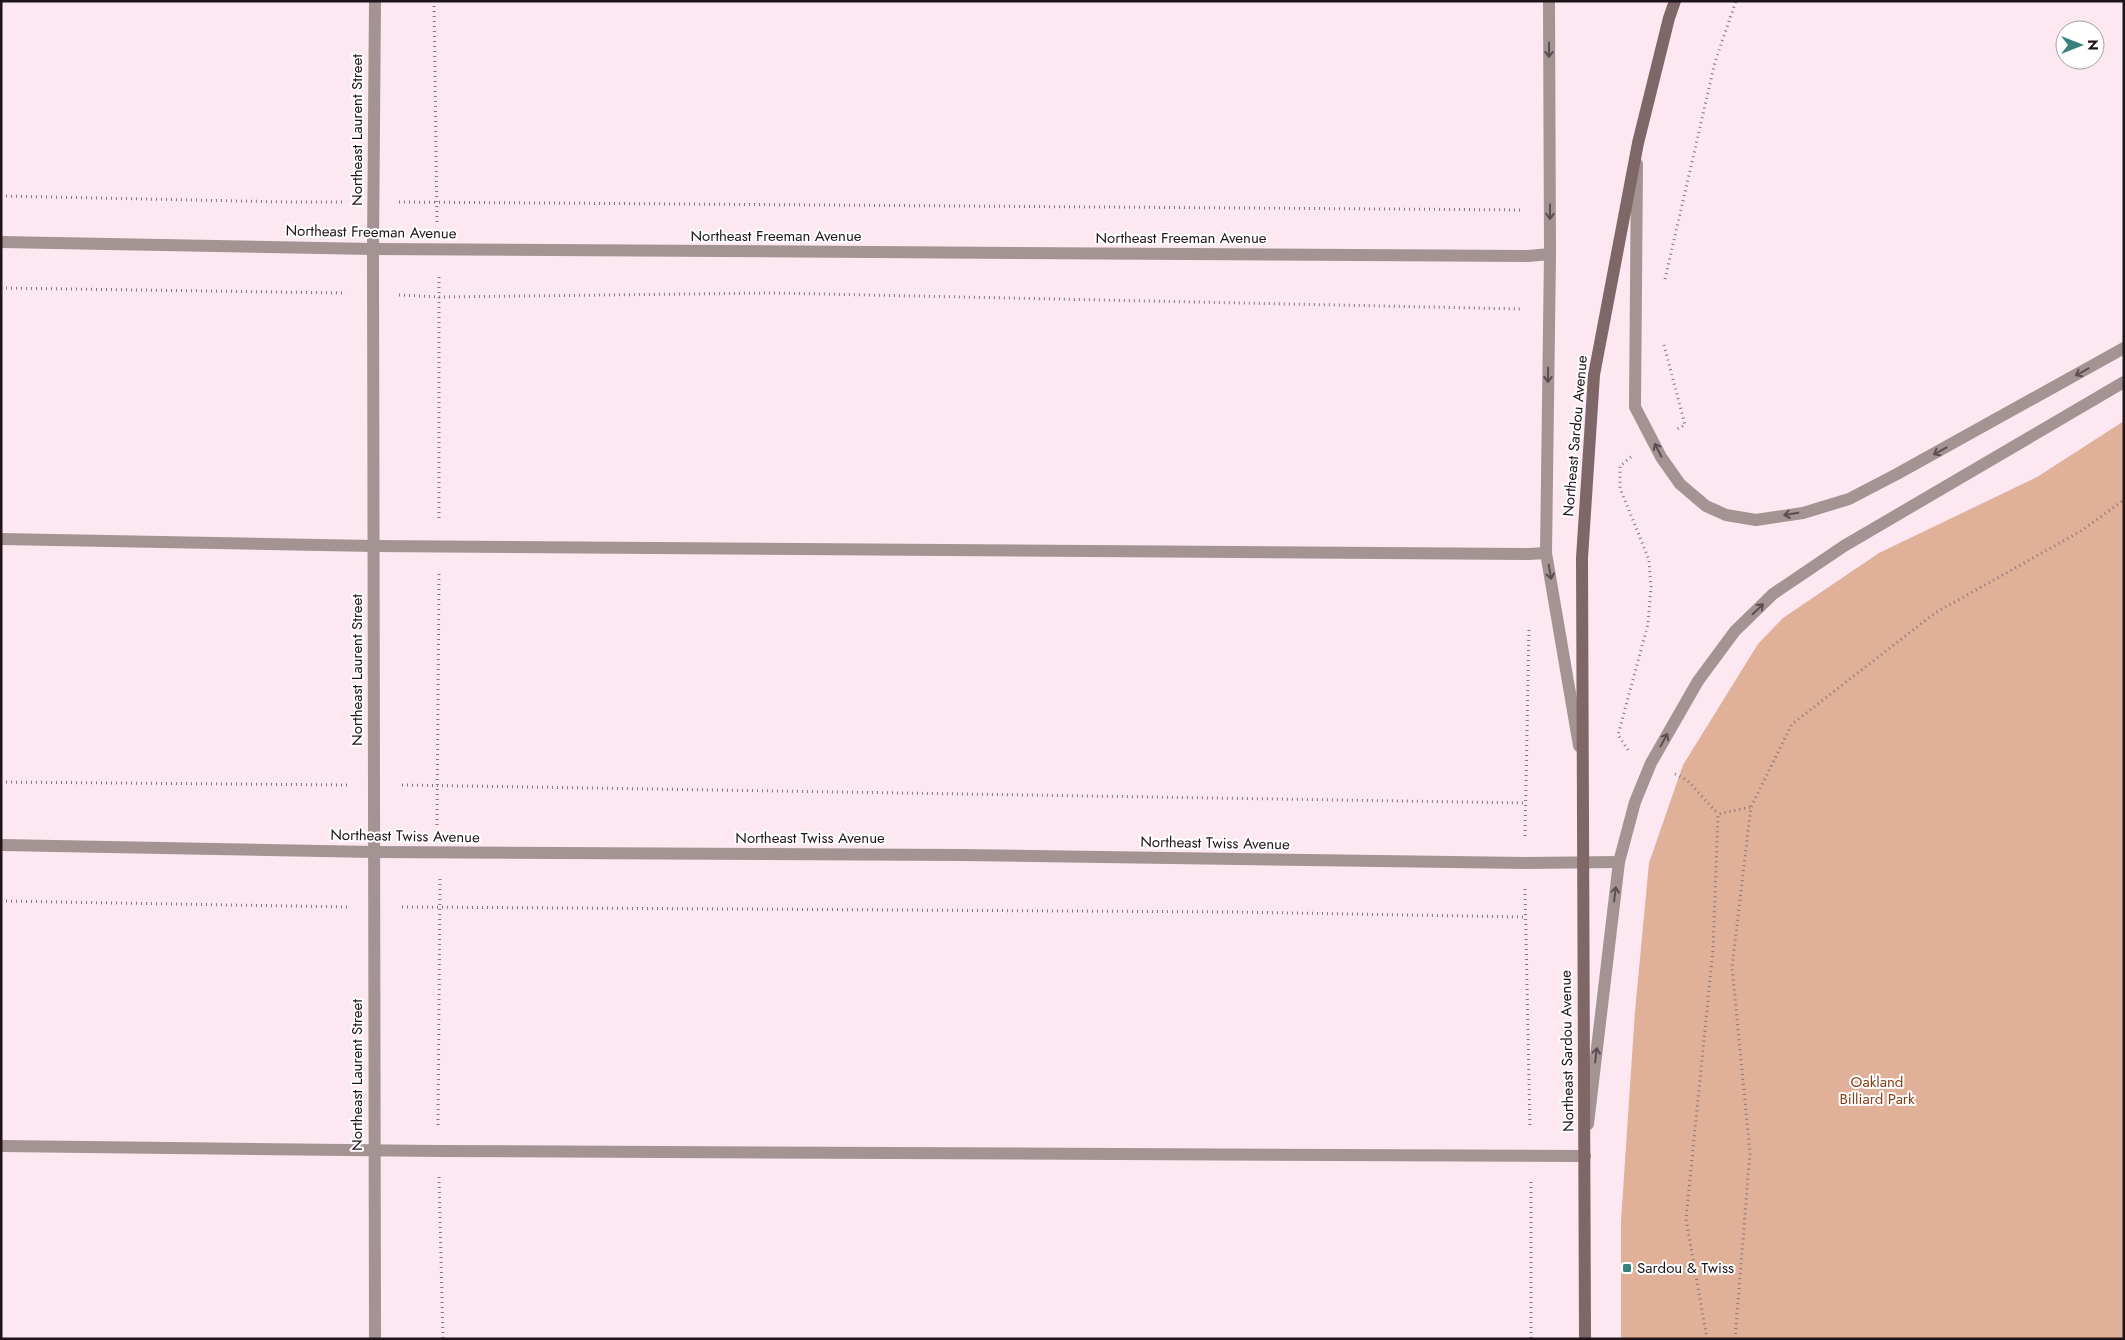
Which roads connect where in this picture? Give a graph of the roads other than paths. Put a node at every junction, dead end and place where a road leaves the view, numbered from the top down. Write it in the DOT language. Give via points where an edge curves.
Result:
graph roads {
  1 [pos="375,1"];
  2 [pos="1549,1"];
  3 [pos="1675,1"];
  4 [pos="1638,143"];
  5 [pos="1,242"];
  6 [pos="372,249"];
  7 [pos="1550,254"];
  8 [pos="2124,348"];
  9 [pos="2124,382"];
  10 [pos="1,539"];
  11 [pos="373,546"];
  12 [pos="1546,553"];
  13 [pos="1582,762"];
  14 [pos="1,845"];
  15 [pos="374,852"];
  16 [pos="1582,862"];
  17 [pos="1619,862"];
  18 [pos="1,1146"];
  19 [pos="373,1151"];
  20 [pos="1584,1156"];
  21 [pos="375,1339"];
  22 [pos="1585,1339"];
  1 -- 6 [label="street, Northeast Laurent Street"];
  2 -- 7 [label="street, Northeast Sardou Avenue, one-way"];
  3 -- 4 [label="main road, Northeast Sardou Avenue"];
  8 -- 4 [label="street, one-way" via="1850,499 1803,513 1756,520 1726,515 1706,506 1680,484 1661,458 1635,407"];
  4 -- 13 [label="main road, Northeast Sardou Avenue" via="1594,375 1582,558"];
  5 -- 6 [label="street, Northeast Freeman Avenue"];
  6 -- 7 [label="street, Northeast Freeman Avenue"];
  6 -- 11 [label="street, Northeast Laurent Street"];
  7 -- 12 [label="street, Northeast Sardou Avenue, one-way"];
  17 -- 9 [label="street, one-way" via="1635,802 1651,763 1673,724 1698,681 1735,631 1773,594 1844,546"];
  10 -- 11 [label="street"];
  11 -- 12 [label="street"];
  11 -- 15 [label="street, Northeast Laurent Street"];
  12 -- 13 [label="street, Northeast Sardou Avenue, one-way"];
  13 -- 16 [label="main road, Northeast Sardou Avenue"];
  14 -- 15 [label="street, Northeast Twiss Avenue"];
  15 -- 16 [label="street, Northeast Twiss Avenue"];
  15 -- 19 [label="street, Northeast Laurent Street"];
  16 -- 17 [label="street, Northeast Twiss Avenue"];
  16 -- 20 [label="main road, Northeast Sardou Avenue"];
  20 -- 17 [label="street, one-way"];
  18 -- 19 [label="street"];
  19 -- 20 [label="street"];
  19 -- 21 [label="street, Northeast Laurent Street"];
  20 -- 22 [label="main road, Northeast Sardou Avenue"];
}
